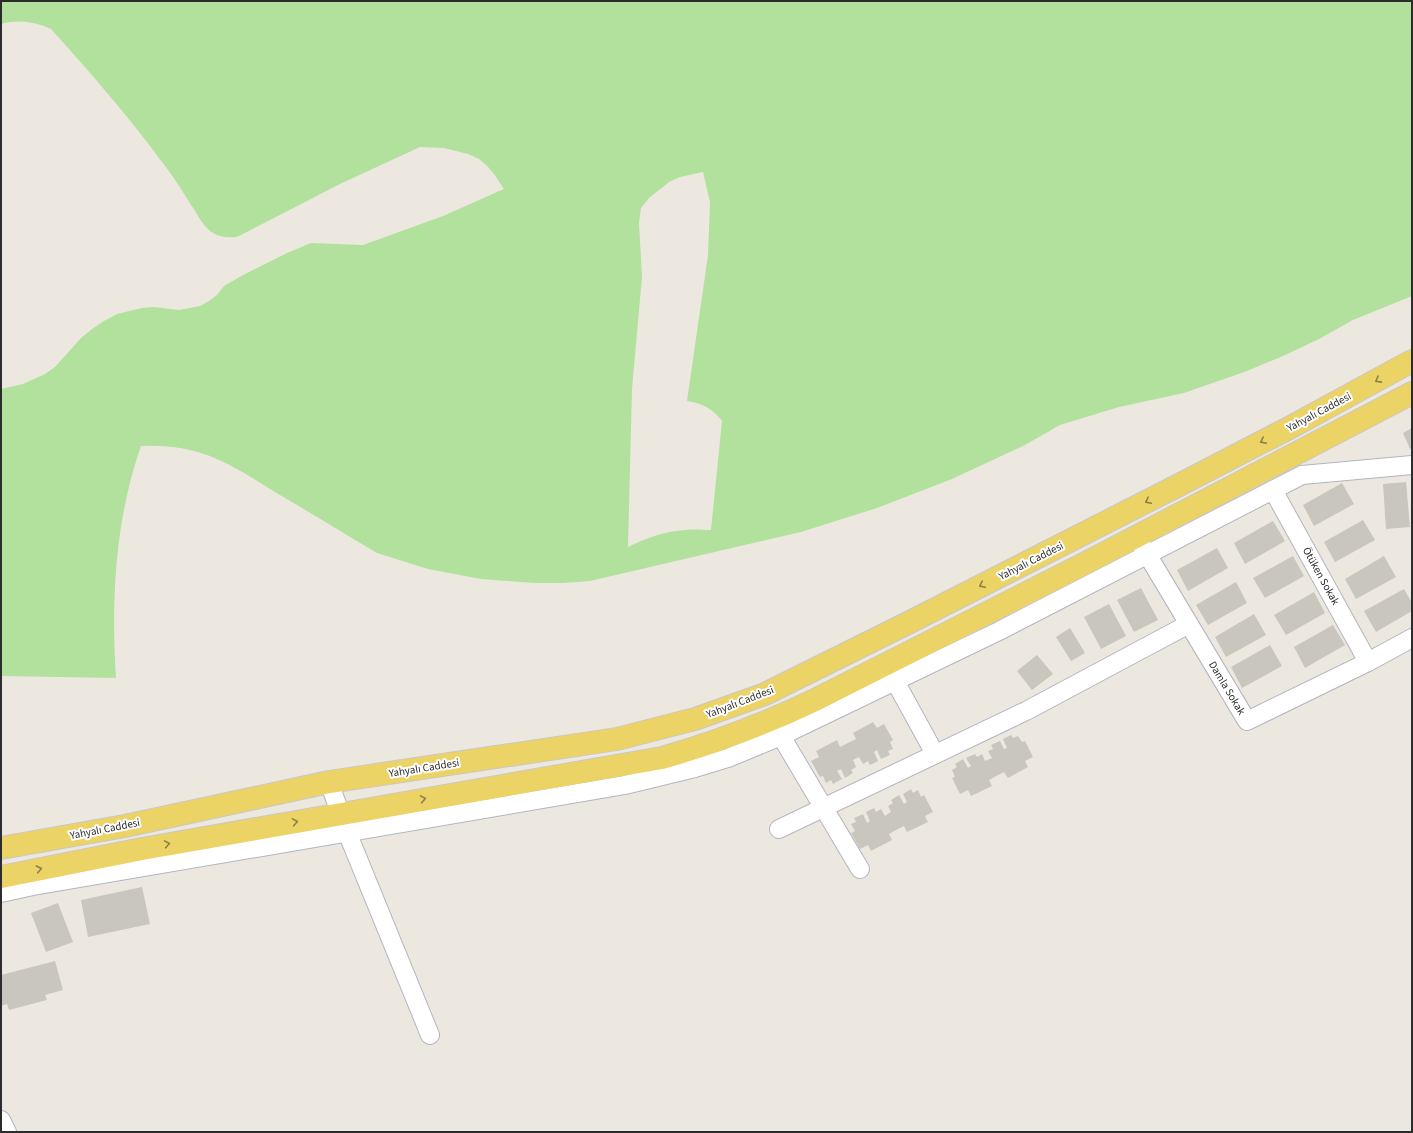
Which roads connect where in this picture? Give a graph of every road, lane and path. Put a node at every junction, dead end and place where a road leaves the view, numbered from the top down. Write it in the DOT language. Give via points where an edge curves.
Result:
graph roads {
  1 [pos="1412,361"];
  2 [pos="1412,393"];
  3 [pos="1412,465"];
  4 [pos="1273,490"];
  5 [pos="1142,545"];
  6 [pos="1189,624"];
  7 [pos="1412,638"];
  8 [pos="1368,662"];
  9 [pos="895,681"];
  10 [pos="781,736"];
  11 [pos="935,754"];
  12 [pos="329,782"];
  13 [pos="823,808"];
  14 [pos="343,823"];
  15 [pos="779,829"];
  16 [pos="1,848"];
  17 [pos="860,869"];
  18 [pos="1,877"];
  19 [pos="1,893"];
  20 [pos="430,1035"];
  21 [pos="1,1120"];
  22 [pos="6,1132"];
  1 -- 12 [label="main road, Yahyalı Caddesi, one-way" via="1179,485 765,694 695,719 617,739"];
  2 -- 5 [label="main road"];
  3 -- 4 [label="street" via="1302,474"];
  4 -- 5 [label="street"];
  4 -- 8 [label="street, Ötüken Sokak"];
  5 -- 6 [label="street, Damla Sokak"];
  5 -- 9 [label="street" via="999,631"];
  14 -- 5 [label="main road, one-way" via="662,758 724,738 779,717"];
  6 -- 8 [label="street, Damla Sokak" via="1247,722"];
  6 -- 11 [label="street" via="1026,711"];
  7 -- 8 [label="street, Damla Sokak"];
  9 -- 10 [label="street"];
  9 -- 11 [label="street"];
  10 -- 13 [label="street"];
  10 -- 14 [label="street" via="728,758 660,778 589,792"];
  11 -- 13 [label="street"];
  12 -- 14 [label="street"];
  12 -- 16 [label="main road, Yahyalı Caddesi" via="125,826"];
  13 -- 15 [label="street"];
  13 -- 17 [label="street"];
  18 -- 14 [label="main road, one-way" via="142,849"];
  14 -- 19 [label="street" via="221,853"];
  14 -- 20 [label="street"];
  21 -- 22 [label="street"];
}
